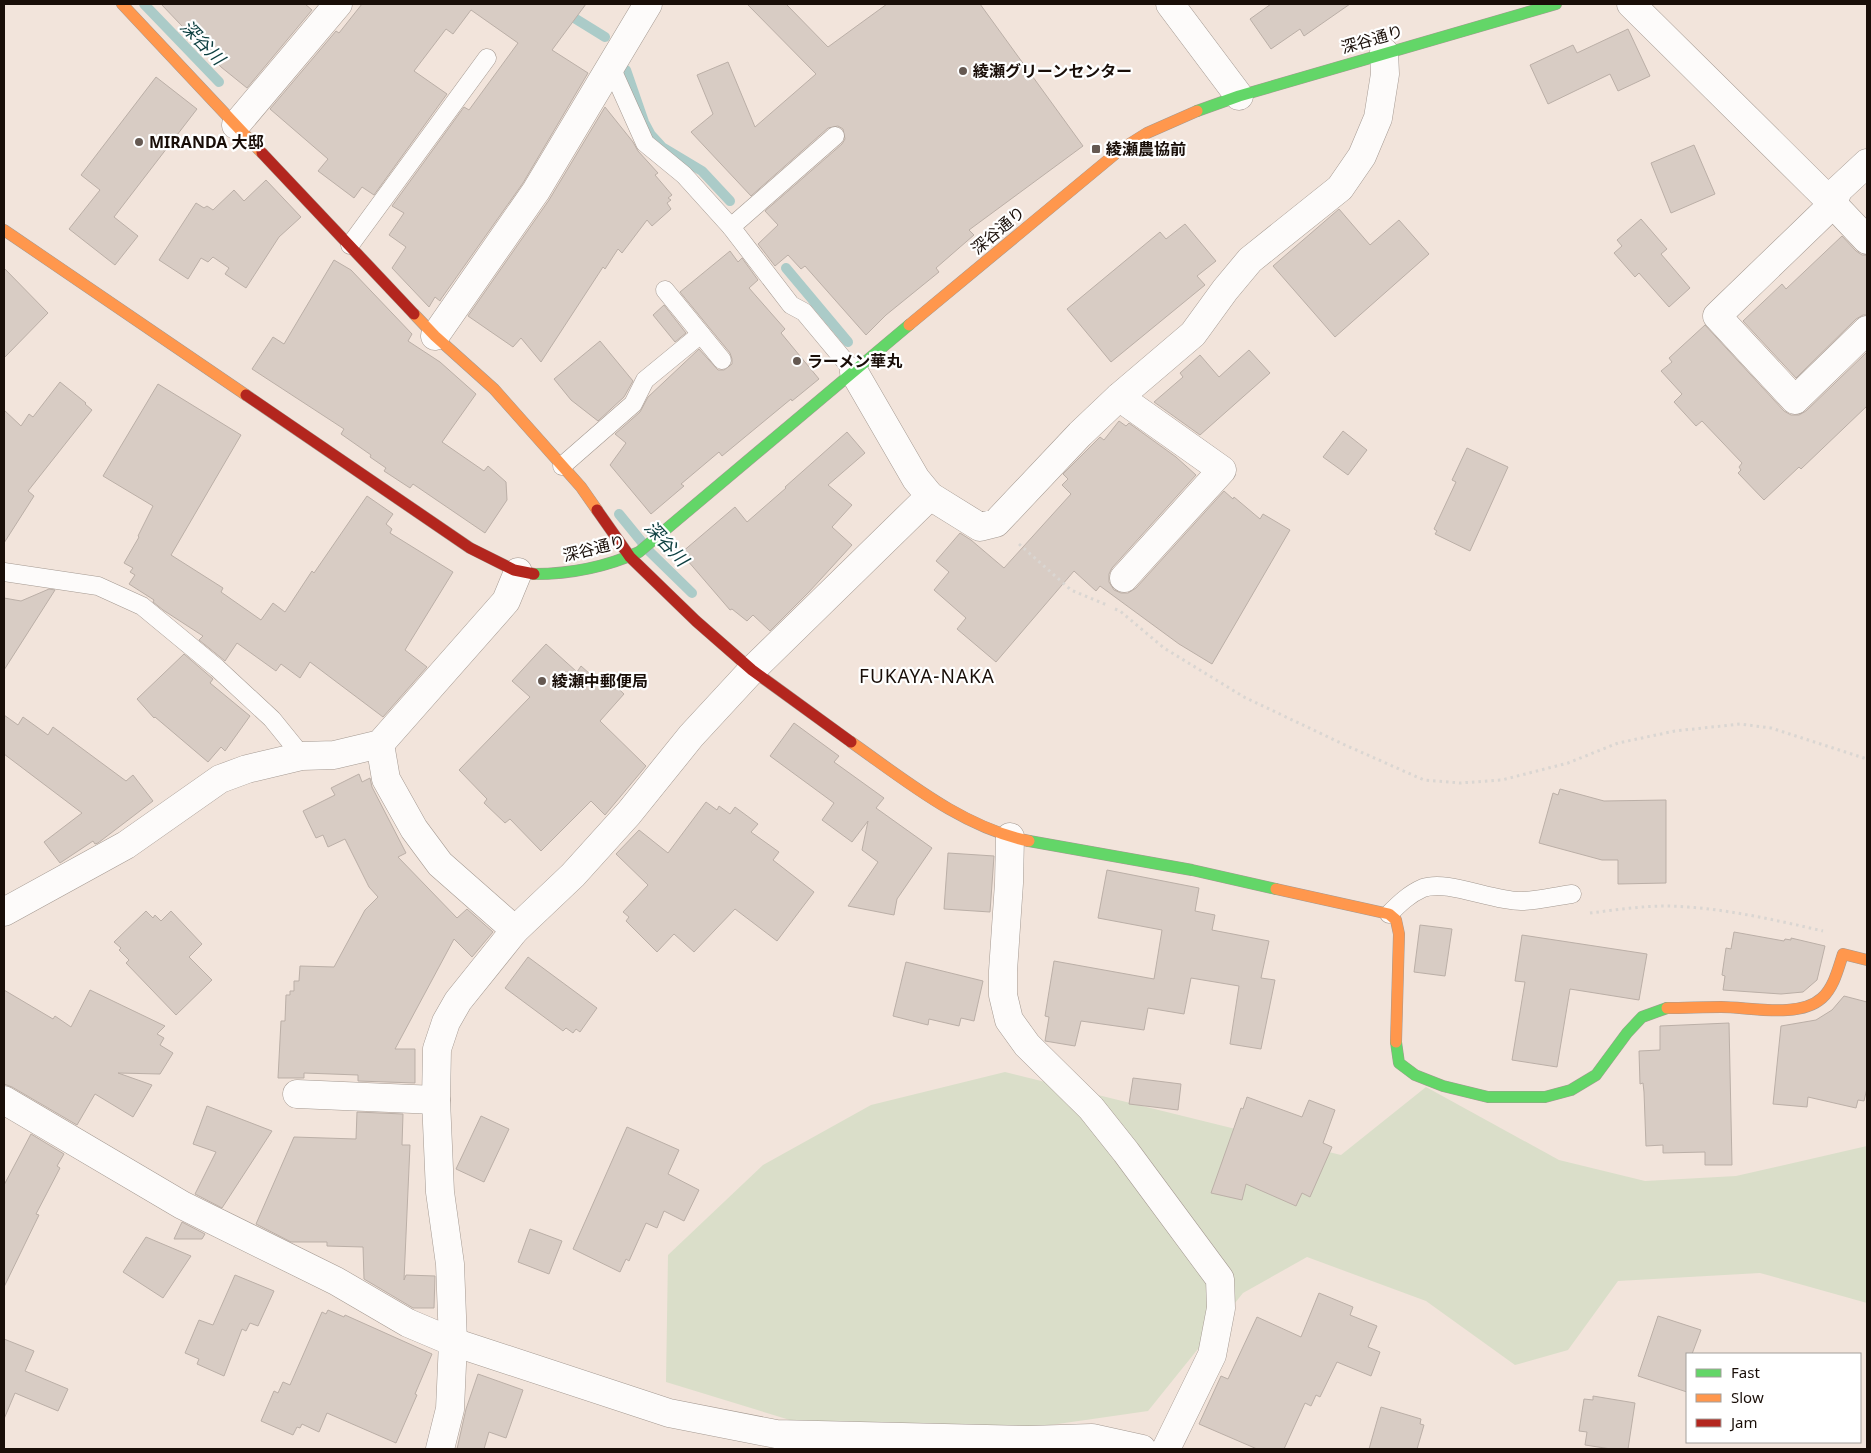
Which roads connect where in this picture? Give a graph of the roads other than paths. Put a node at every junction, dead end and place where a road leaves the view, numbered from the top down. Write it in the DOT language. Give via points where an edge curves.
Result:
graph roads {
  1 [pos="122,4"];
  2 [pos="338,4"];
  3 [pos="648,4"];
  4 [pos="1170,4"];
  5 [pos="1556,4"];
  6 [pos="1631,4"];
  7 [pos="1384,52"];
  8 [pos="487,58"];
  9 [pos="611,67"];
  10 [pos="1239,96"];
  11 [pos="236,125"];
  12 [pos="835,136"];
  13 [pos="1867,163"];
  14 [pos="1833,204"];
  15 [pos="732,227"];
  16 [pos="4,230"];
  17 [pos="1867,240"];
  18 [pos="350,245"];
  19 [pos="665,290"];
  20 [pos="1867,330"];
  21 [pos="701,334"];
  22 [pos="434,336"];
  23 [pos="722,360"];
  24 [pos="854,372"];
  25 [pos="1119,397"];
  26 [pos="562,466"];
  27 [pos="930,496"];
  28 [pos="635,555"];
  29 [pos="4,572"];
  30 [pos="518,572"];
  31 [pos="1124,578"];
  32 [pos="752,670"];
  33 [pos="380,744"];
  34 [pos="302,756"];
  35 [pos="1010,837"];
  36 [pos="1572,894"];
  37 [pos="4,912"];
  38 [pos="1389,914"];
  39 [pos="515,930"];
  40 [pos="1867,960"];
  41 [pos="297,1094"];
  42 [pos="4,1100"];
  43 [pos="436,1100"];
  44 [pos="453,1342"];
  45 [pos="1029,1445"];
  46 [pos="440,1449"];
  47 [pos="1142,1449"];
  48 [pos="1166,1449"];
  1 -- 11 [label="street"];
  2 -- 11 [label="street"];
  3 -- 9 [label="street"];
  4 -- 10 [label="street"];
  5 -- 7 [label="street, 深谷通り"];
  6 -- 14 [label="street"];
  7 -- 10 [label="street, 深谷通り"];
  7 -- 25 [label="street" via="1385,74 1378,118 1362,156 1340,188 1250,260 1193,334"];
  8 -- 18 [label="lane"];
  9 -- 15 [label="lane" via="646,143 684,175"];
  9 -- 22 [label="street" via="536,191"];
  10 -- 24 [label="street, 深谷通り" via="1192,112 1120,150"];
  11 -- 18 [label="street"];
  12 -- 15 [label="lane"];
  13 -- 14 [label="street" via="1838,190"];
  14 -- 17 [label="street"];
  14 -- 20 [label="street" via="1717,316 1795,400"];
  15 -- 24 [label="lane" via="791,305 804,312"];
  16 -- 30 [label="street" via="470,548"];
  18 -- 22 [label="street"];
  19 -- 21 [label="lane"];
  21 -- 23 [label="lane"];
  21 -- 26 [label="lane" via="645,380 633,404"];
  22 -- 26 [label="street" via="494,389"];
  24 -- 27 [label="street" via="916,479"];
  24 -- 28 [label="street, 深谷通り"];
  25 -- 27 [label="street" via="996,523 980,527"];
  25 -- 31 [label="street" via="1222,470"];
  26 -- 28 [label="street"];
  27 -- 32 [label="street"];
  28 -- 30 [label="street, 深谷通り" via="570,572"];
  28 -- 32 [label="street" via="696,621"];
  29 -- 34 [label="lane" via="98,586 142,606 272,719"];
  30 -- 33 [label="street" via="506,601"];
  32 -- 35 [label="street" via="929,798"];
  32 -- 39 [label="street" via="691,736 573,875"];
  33 -- 34 [label="street" via="334,755"];
  33 -- 39 [label="street" via="386,779 414,829 440,864"];
  34 -- 37 [label="street" via="247,769 220,780 126,844"];
  35 -- 38 [label="street" via="1192,870"];
  35 -- 48 [label="street" via="1003,971 1003,994 1009,1020 1027,1045 1090,1108 1126,1152 1220,1279 1221,1308 1212,1355"];
  36 -- 38 [label="lane" via="1522,901 1441,886 1425,887"];
  38 -- 40 [label="street" via="1396,920 1399,934 1396,1043 1399,1063 1422,1078 1488,1097 1545,1097 1571,1090 1596,1075 1642,1018 1664,1008 1782,1010 1808,1007 1832,988 1843,954"];
  39 -- 43 [label="street" via="458,1000 446,1022 437,1048"];
  41 -- 43 [label="street"];
  42 -- 44 [label="street" via="182,1205 336,1281 408,1323"];
  43 -- 44 [label="street"];
  44 -- 45 [label="street" via="669,1413 776,1434"];
  44 -- 46 [label="street" via="450,1409"];
  45 -- 47 [label="street" via="1092,1438"];
}
